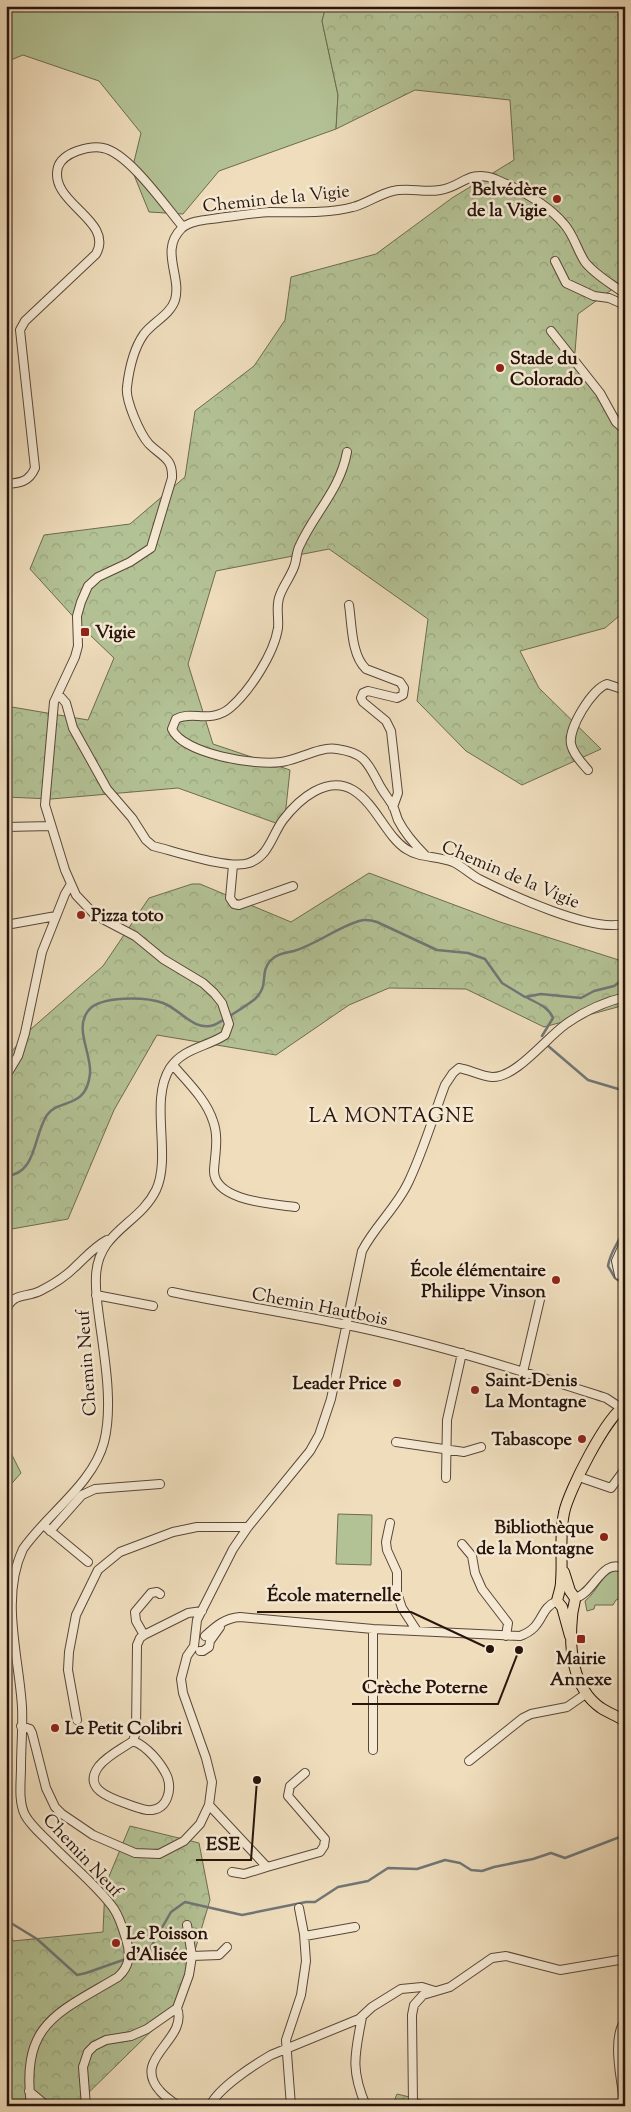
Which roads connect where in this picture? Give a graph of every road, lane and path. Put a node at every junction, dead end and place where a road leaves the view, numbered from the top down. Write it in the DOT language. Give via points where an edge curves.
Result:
graph roads {
  1 [pos="183,227"];
  2 [pos="555,261"];
  3 [pos="625,294"];
  4 [pos="625,305"];
  5 [pos="551,331"];
  6 [pos="625,430"];
  7 [pos="348,452"];
  8 [pos="6,484"];
  9 [pos="349,605"];
  10 [pos="625,690"];
  11 [pos="58,694"];
  12 [pos="588,770"];
  13 [pos="394,807"];
  14 [pos="51,826"];
  15 [pos="6,827"];
  16 [pos="426,856"];
  17 [pos="232,864"];
  18 [pos="71,884"];
  19 [pos="293,886"];
  20 [pos="56,916"];
  21 [pos="625,923"];
  22 [pos="6,925"];
  23 [pos="625,997"];
  24 [pos="173,1065"];
  25 [pos="6,1076"];
  26 [pos="294,1207"];
  27 [pos="110,1238"];
  28 [pos="625,1241"];
  29 [pos="619,1275"];
  30 [pos="172,1292"];
  31 [pos="96,1295"];
  32 [pos="542,1295"];
  33 [pos="153,1306"];
  34 [pos="6,1311"];
  35 [pos="347,1325"];
  36 [pos="462,1353"];
  37 [pos="522,1372"];
  38 [pos="623,1407"];
  39 [pos="396,1442"];
  40 [pos="481,1448"];
  41 [pos="446,1450"];
  42 [pos="625,1469"];
  43 [pos="579,1476"];
  44 [pos="446,1478"];
  45 [pos="160,1484"];
  46 [pos="390,1523"];
  47 [pos="44,1525"];
  48 [pos="248,1527"];
  49 [pos="50,1531"];
  50 [pos="462,1544"];
  51 [pos="88,1562"];
  52 [pos="562,1564"];
  53 [pos="625,1569"];
  54 [pos="160,1594"];
  55 [pos="573,1598"];
  56 [pos="560,1601"];
  57 [pos="202,1611"];
  58 [pos="373,1629"];
  59 [pos="417,1631"];
  60 [pos="144,1635"];
  61 [pos="506,1636"];
  62 [pos="570,1636"];
  63 [pos="201,1641"];
  64 [pos="587,1693"];
  65 [pos="77,1720"];
  66 [pos="625,1721"];
  67 [pos="21,1726"];
  68 [pos="133,1740"];
  69 [pos="373,1750"];
  70 [pos="469,1762"];
  71 [pos="305,1773"];
  72 [pos="209,1806"];
  73 [pos="267,1866"];
  74 [pos="232,1872"];
  75 [pos="299,1908"];
  76 [pos="187,1924"];
  77 [pos="355,1927"];
  78 [pos="305,1936"];
  79 [pos="227,1947"];
  80 [pos="192,1956"];
  81 [pos="625,1960"];
  82 [pos="435,1991"];
  83 [pos="177,2008"];
  84 [pos="362,2016"];
  85 [pos="625,2021"];
  86 [pos="286,2050"];
  87 [pos="29,2091"];
  88 [pos="31,2106"];
  89 [pos="47,2106"];
  90 [pos="86,2106"];
  91 [pos="178,2106"];
  92 [pos="210,2106"];
  93 [pos="291,2106"];
  94 [pos="366,2106"];
  95 [pos="413,2106"];
  96 [pos="625,2106"];
  1 -- 3 [label="street, Chemin de la Vigie" via="192,222 251,214 353,207 393,191 440,190 468,178 488,177 552,212 571,234 594,271"];
  1 -- 8 [label="street" via="143,179 116,153 104,148 86,148 69,154 61,161 57,172 61,189 88,219 99,236 100,245 96,254 25,321 20,330 35,468 26,481"];
  1 -- 11 [label="street, Chemin de la Vigie" via="176,235 171,255 176,287 174,303 140,341 127,390 128,401 143,434 169,462 172,478 151,548 88,586 77,616 75,657"];
  2 -- 4 [label="street" via="566,283"];
  5 -- 6 [label="street"];
  7 -- 13 [label="street" via="335,490 300,545 294,568 279,599 275,641 256,677 231,708 223,713 204,718 181,716 172,729 191,746 250,761 280,763 335,748 364,759"];
  9 -- 13 [label="street" via="356,651 362,665 400,682 404,688 403,695 397,698 368,692 361,698 386,721 391,730 398,793"];
  10 -- 12 [label="street" via="607,684 601,686 573,727 570,736 572,749"];
  11 -- 14 [label="street, Chemin de la Vigie" via="53,712 46,796"];
  11 -- 17 [label="street, Chemin de la Vigie" via="66,703 73,728 107,789 146,840 153,846"];
  13 -- 16 [label="street" via="412,842"];
  14 -- 15 [label="street"];
  14 -- 18 [label="street, Chemin de la Vigie"];
  16 -- 17 [label="street, Chemin de la Vigie" via="403,848 368,802 353,790 335,784 319,788 296,806 282,821 264,854 248,863"];
  16 -- 21 [label="street, Chemin de la Vigie" via="454,863 477,878 575,918 603,926"];
  17 -- 19 [label="street" via="230,898 234,904"];
  18 -- 20 [label="street"];
  18 -- 24 [label="street, Chemin de la Vigie" via="95,915 135,936 163,959 203,983 222,1003 229,1024 225,1036 183,1055"];
  20 -- 22 [label="street"];
  20 -- 25 [label="street" via="42,952 18,1056"];
  23 -- 35 [label="street" via="567,1023 508,1073 492,1077 461,1068 453,1072 445,1085 408,1183 362,1251"];
  24 -- 26 [label="street" via="203,1100 214,1123 214,1173 221,1187 256,1202"];
  24 -- 27 [label="street, Chemin Neuf" via="163,1090 160,1173 156,1189 140,1210"];
  27 -- 31 [label="street, Chemin Neuf" via="99,1258"];
  27 -- 34 [label="street" via="96,1245 74,1268 40,1291 12,1299"];
  28 -- 29 [label="street" via="616,1261"];
  30 -- 35 [label="street, Chemin Hautbois"];
  31 -- 33 [label="street"];
  31 -- 47 [label="street, Chemin Neuf" via="107,1405 104,1438 93,1467"];
  32 -- 37 [label="street"];
  35 -- 36 [label="street, Chemin Hautbois"];
  35 -- 48 [label="street" via="331,1399 319,1435"];
  36 -- 37 [label="street, Chemin Hautbois"];
  36 -- 41 [label="street" via="448,1415"];
  37 -- 38 [label="street, Chemin Hautbois" via="606,1398"];
  38 -- 43 [label="main road" via="601,1434"];
  39 -- 41 [label="street"];
  40 -- 41 [label="street" via="464,1452"];
  41 -- 44 [label="street"];
  42 -- 43 [label="street" via="611,1488"];
  43 -- 52 [label="main road" via="564,1510"];
  45 -- 49 [label="street" via="88,1491"];
  46 -- 59 [label="street" via="386,1542 397,1572 397,1593 402,1608"];
  47 -- 49 [label="street"];
  47 -- 67 [label="street, Chemin Neuf" via="17,1562 8,1596 22,1708"];
  48 -- 57 [label="street" via="221,1571"];
  48 -- 65 [label="street" via="179,1530 120,1552 103,1564 76,1615 70,1642 68,1670"];
  49 -- 51 [label="street"];
  50 -- 61 [label="street" via="472,1556 482,1589 508,1623"];
  52 -- 55 [label="main road"];
  52 -- 56 [label="main road"];
  53 -- 55 [label="street" via="614,1565 608,1568 584,1595"];
  54 -- 60 [label="street" via="151,1593 135,1612 136,1622"];
  55 -- 56 [label="main road" via="565,1591"];
  55 -- 56 [label="main road" via="568,1609"];
  55 -- 62 [label="main road"];
  56 -- 61 [label="street" via="550,1605 530,1632"];
  56 -- 62 [label="main road"];
  57 -- 60 [label="street" via="188,1613"];
  57 -- 63 [label="street"];
  58 -- 59 [label="street"];
  58 -- 63 [label="street" via="240,1617 226,1620"];
  58 -- 69 [label="street"];
  59 -- 61 [label="street"];
  60 -- 68 [label="street" via="137,1646 136,1732"];
  62 -- 64 [label="main road" via="575,1669"];
  63 -- 72 [label="street" via="181,1679 212,1782"];
  64 -- 66 [label="main road" via="600,1707"];
  64 -- 70 [label="street" via="567,1707 523,1718"];
  67 -- 72 [label="street" via="32,1733 46,1788 55,1807 93,1835 122,1849 159,1854 172,1849 194,1832"];
  67 -- 87 [label="street, Chemin Neuf" via="24,1813 113,1908 130,1951 124,1971 118,1977 54,2016 41,2030 33,2052"];
  68 -- 68 [label="street" via="98,1767 94,1778 96,1786 108,1798 153,1810 162,1805 169,1795 170,1784 148,1751"];
  71 -- 73 [label="street" via="290,1786 288,1796 325,1839 324,1846 320,1852"];
  72 -- 73 [label="street"];
  73 -- 74 [label="street" via="244,1874"];
  75 -- 78 [label="street"];
  76 -- 80 [label="street"];
  77 -- 78 [label="street"];
  78 -- 86 [label="street" via="305,1978 287,2034"];
  79 -- 80 [label="street" via="219,1955"];
  80 -- 83 [label="street" via="189,1976"];
  81 -- 82 [label="street" via="560,1970 500,1956 492,1958 450,1988"];
  82 -- 84 [label="street" via="422,1987 401,1989"];
  82 -- 95 [label="street" via="423,1995 412,2009"];
  83 -- 90 [label="street" via="147,2029 131,2036 106,2040 88,2052 83,2067"];
  83 -- 91 [label="street" via="178,2025 158,2052 151,2072 161,2093"];
  84 -- 86 [label="street"];
  84 -- 94 [label="street" via="354,2068"];
  85 -- 96 [label="street" via="618,2033 618,2044"];
  86 -- 92 [label="street" via="258,2062 215,2097"];
  86 -- 93 [label="street"];
  87 -- 88 [label="street, Chemin Neuf"];
  87 -- 89 [label="street"];
}
